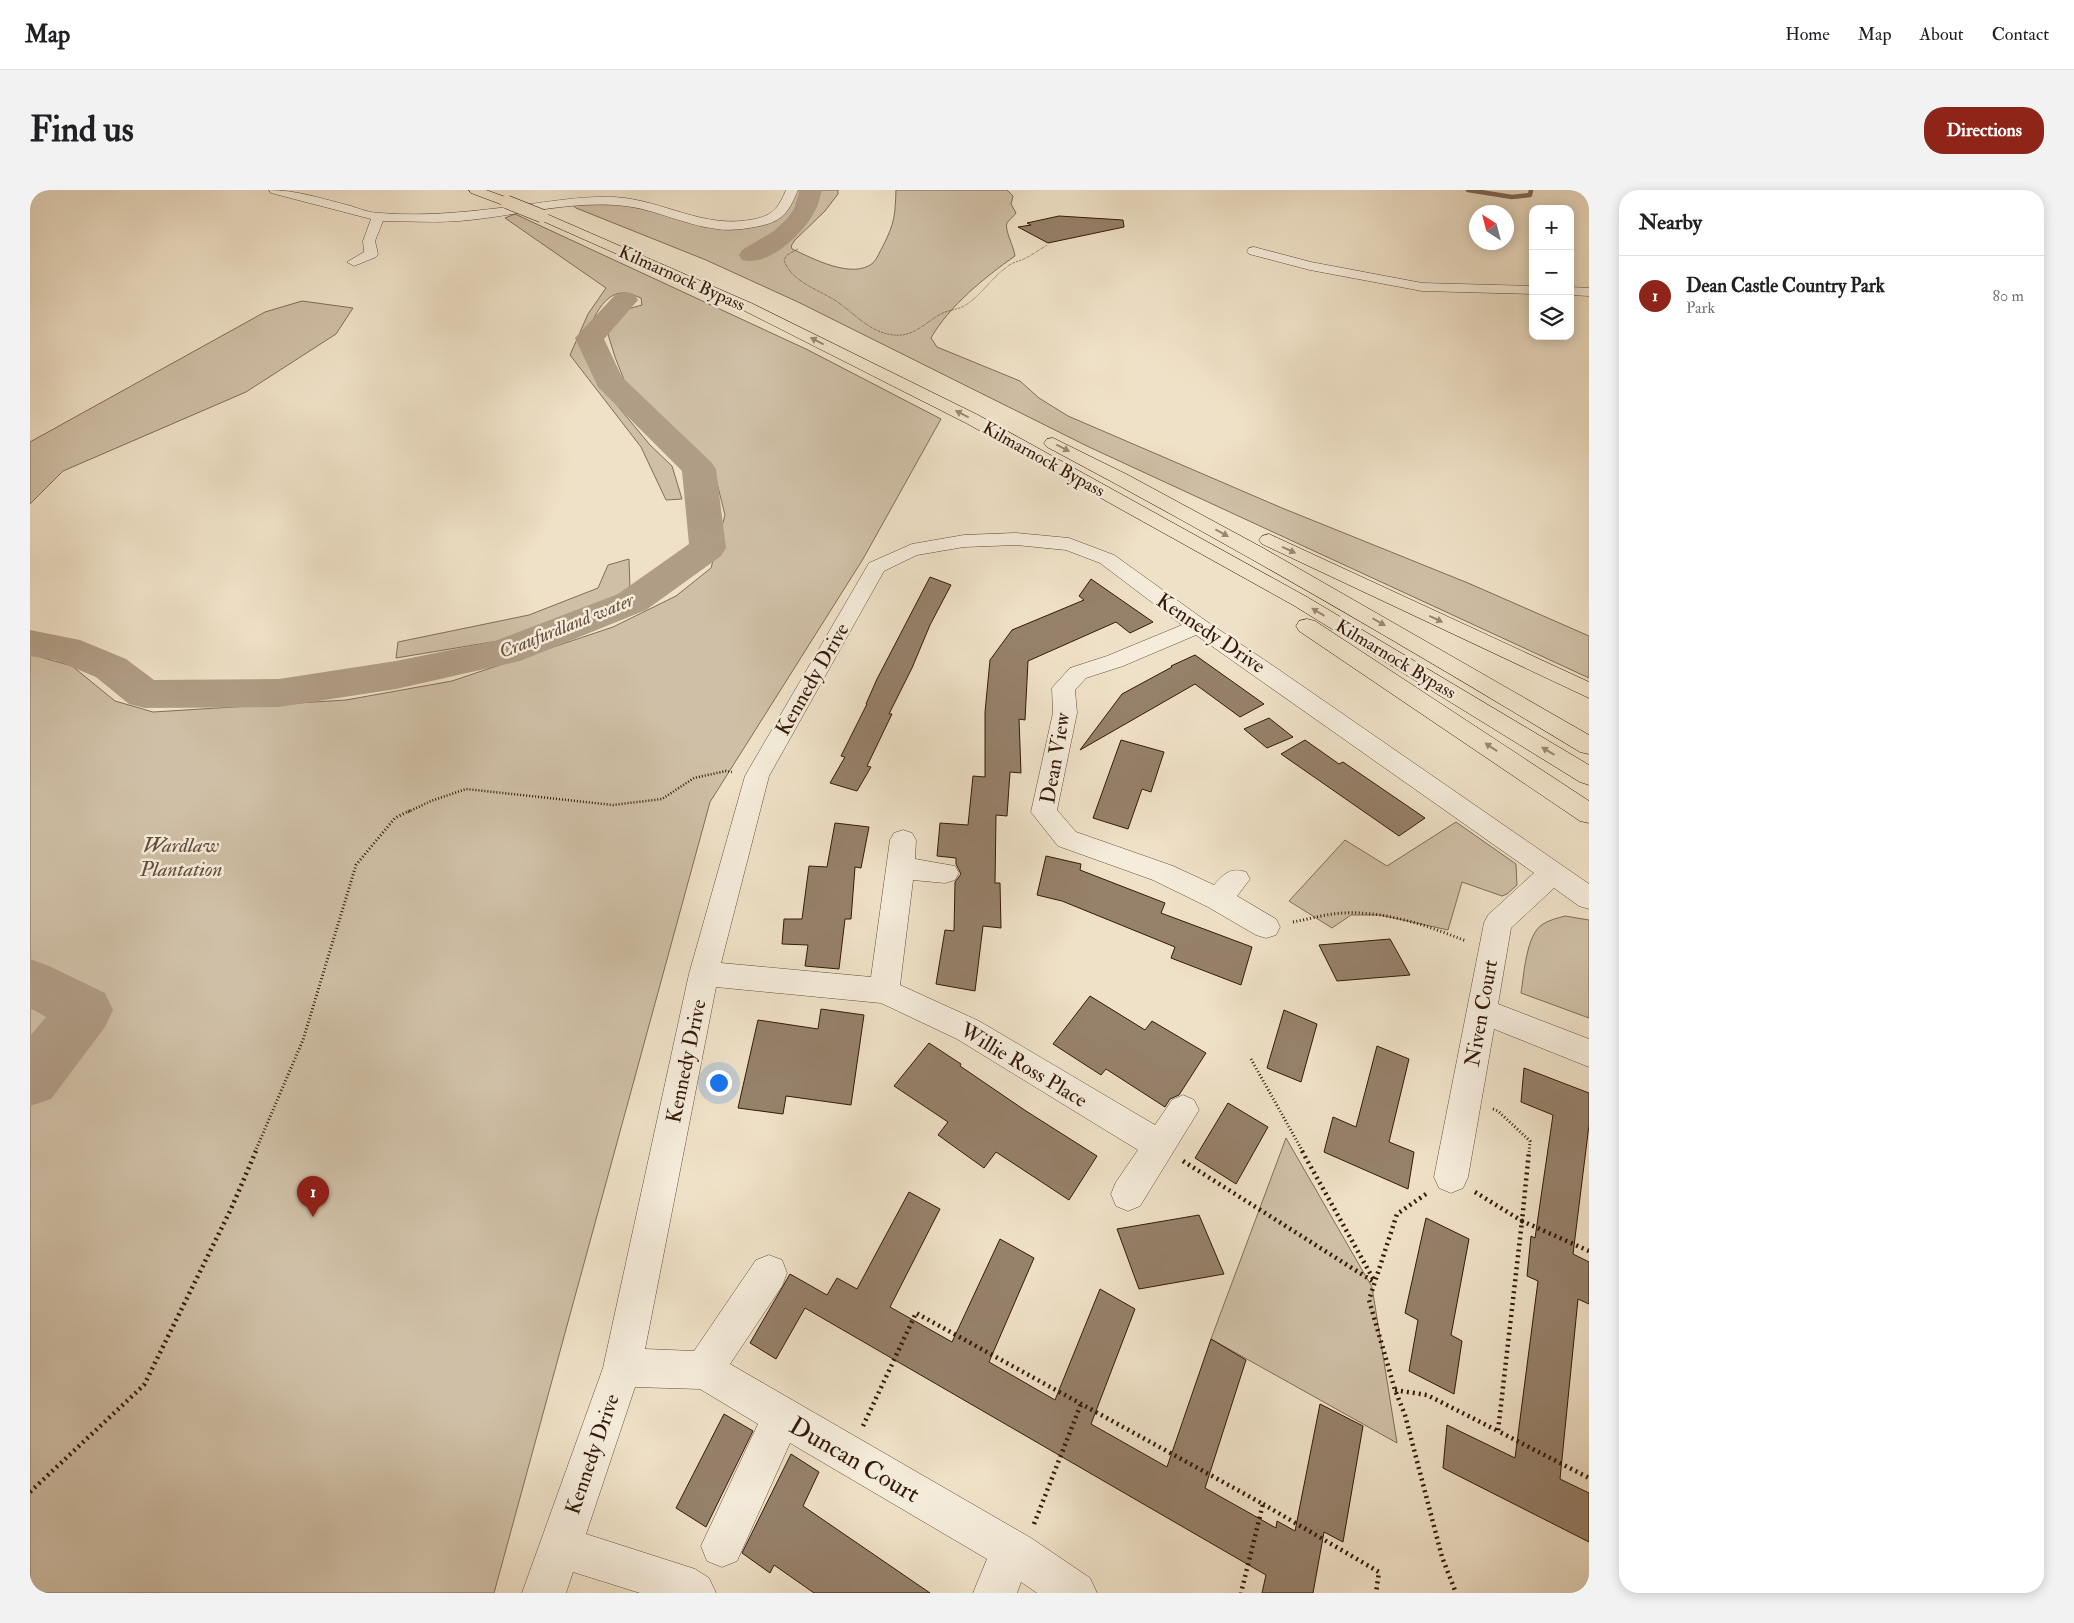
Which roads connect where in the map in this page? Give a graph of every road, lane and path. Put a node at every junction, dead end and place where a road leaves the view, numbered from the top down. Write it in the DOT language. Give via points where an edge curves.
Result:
graph roads {
  1 [pos="275,190"];
  2 [pos="475,190"];
  3 [pos="792,190"];
  4 [pos="507,196"];
  5 [pos="378,217"];
  6 [pos="1047,245"];
  7 [pos="798,249"];
  8 [pos="1254,251"];
  9 [pos="354,262"];
  10 [pos="1529,290"];
  11 [pos="1574,291"];
  12 [pos="1589,292"];
  13 [pos="1005,418"];
  14 [pos="1039,436"];
  15 [pos="1116,476"];
  16 [pos="1144,514"];
  17 [pos="1198,626"];
  18 [pos="1589,691"];
  19 [pos="1589,746"];
  20 [pos="757,776"];
  21 [pos="1589,776"];
  22 [pos="1589,814"];
  23 [pos="903,840"];
  24 [pos="901,868"];
  25 [pos="945,873"];
  26 [pos="1552,873"];
  27 [pos="1236,880"];
  28 [pos="1589,898"];
  29 [pos="1218,899"];
  30 [pos="1266,927"];
  31 [pos="1492,952"];
  32 [pos="704,974"];
  33 [pos="884,991"];
  34 [pos="1482,1011"];
  35 [pos="1589,1054"];
  36 [pos="1251,1059"];
  37 [pos="1466,1098"];
  38 [pos="1183,1110"];
  39 [pos="1160,1146"];
  40 [pos="1451,1177"];
  41 [pos="1128,1194"];
  42 [pos="1522,1221"];
  43 [pos="1589,1251"];
  44 [pos="769,1273"];
  45 [pos="1375,1283"];
  46 [pos="622,1368"];
  47 [pos="704,1370"];
  48 [pos="1395,1390"];
  49 [pos="1081,1404"];
  50 [pos="782,1416"];
  51 [pos="1498,1431"];
  52 [pos="849,1456"];
  53 [pos="1589,1478"];
  54 [pos="30,1492"];
  55 [pos="1263,1504"];
  56 [pos="722,1546"];
  57 [pos="560,1547"];
  58 [pos="1016,1554"];
  59 [pos="544,1593"];
  60 [pos="694,1593"];
  61 [pos="995,1593"];
  62 [pos="1075,1593"];
  63 [pos="1241,1593"];
  64 [pos="1376,1593"];
  65 [pos="1456,1593"];
  1 -- 5 [label="street"];
  2 -- 4 [label="highway, Kilmarnock Bypass"];
  3 -- 5 [label="street" via="778,214 765,221 743,225 702,224 644,205 608,201 458,217"];
  4 -- 13 [label="highway, Kilmarnock Bypass" via="526,197 741,287"];
  16 -- 4 [label="highway, Kilmarnock Bypass, one-way, bridge" via="972,419 786,325 542,216"];
  5 -- 9 [label="street" via="369,241 371,254"];
  6 -- 7 [label="path" via="1006,266 970,302 940,314 922,328 904,335 876,330 836,300 792,274 784,260"];
  8 -- 10 [label="street" via="1296,263 1422,287"];
  11 -- 12 [label="street"];
  14 -- 15 [label="highway, Kilmarnock Bypass, one-way"];
  15 -- 18 [label="highway, one-way" via="1182,499"];
  15 -- 19 [label="highway, Kilmarnock Bypass, one-way" via="1306,579"];
  21 -- 16 [label="highway, Kilmarnock Bypass, one-way" via="1300,601"];
  22 -- 16 [label="highway, one-way" via="1204,561"];
  17 -- 20 [label="street, Kennedy Drive" via="1107,560 1069,544 1016,539 912,550 876,567"];
  17 -- 26 [label="street, Kennedy Drive"];
  17 -- 29 [label="street, Dean View" via="1115,661 1078,672 1063,688 1065,714 1044,812 1067,839 1163,873"];
  20 -- 32 [label="street, Kennedy Drive"];
  20 -- 54 [label="path" via="726,771 694,778 662,799 613,805 466,788 394,818 356,865 303,1040 231,1209 144,1385"];
  23 -- 24 [label="street"];
  24 -- 25 [label="street"];
  24 -- 33 [label="street"];
  26 -- 28 [label="street, Kennedy Drive"];
  26 -- 31 [label="street, Niven Court" via="1498,922"];
  27 -- 29 [label="street"];
  29 -- 30 [label="street, Dean View"];
  30 -- 31 [label="path" via="1341,913 1376,912 1414,920"];
  31 -- 34 [label="street, Niven Court"];
  32 -- 33 [label="street, Willie Ross Place"];
  32 -- 46 [label="street, Kennedy Drive"];
  33 -- 39 [label="street, Willie Ross Place" via="968,1030"];
  34 -- 35 [label="street"];
  34 -- 37 [label="street, Niven Court"];
  36 -- 45 [label="path"];
  37 -- 40 [label="street, Niven Court"];
  37 -- 42 [label="path" via="1498,1111 1530,1141"];
  38 -- 39 [label="street"];
  39 -- 41 [label="street"];
  39 -- 45 [label="path"];
  40 -- 42 [label="path"];
  40 -- 45 [label="path" via="1398,1214"];
  42 -- 43 [label="path"];
  42 -- 51 [label="path"];
  44 -- 47 [label="street"];
  45 -- 48 [label="path" via="1369,1300"];
  46 -- 47 [label="street, Duncan Court"];
  46 -- 57 [label="street, Kennedy Drive"];
  47 -- 50 [label="street, Duncan Court"];
  48 -- 51 [label="path" via="1427,1395"];
  48 -- 65 [label="path" via="1405,1414 1442,1557"];
  49 -- 52 [label="path" via="916,1313"];
  49 -- 55 [label="path"];
  49 -- 58 [label="path"];
  50 -- 52 [label="street, Duncan Court"];
  50 -- 56 [label="street"];
  51 -- 53 [label="path"];
  52 -- 58 [label="street, Duncan Court"];
  55 -- 63 [label="path"];
  55 -- 64 [label="path" via="1379,1572"];
  57 -- 59 [label="street, Kennedy Drive"];
  57 -- 60 [label="street" via="680,1584"];
  58 -- 61 [label="street"];
  58 -- 62 [label="street, Duncan Court"];
}
